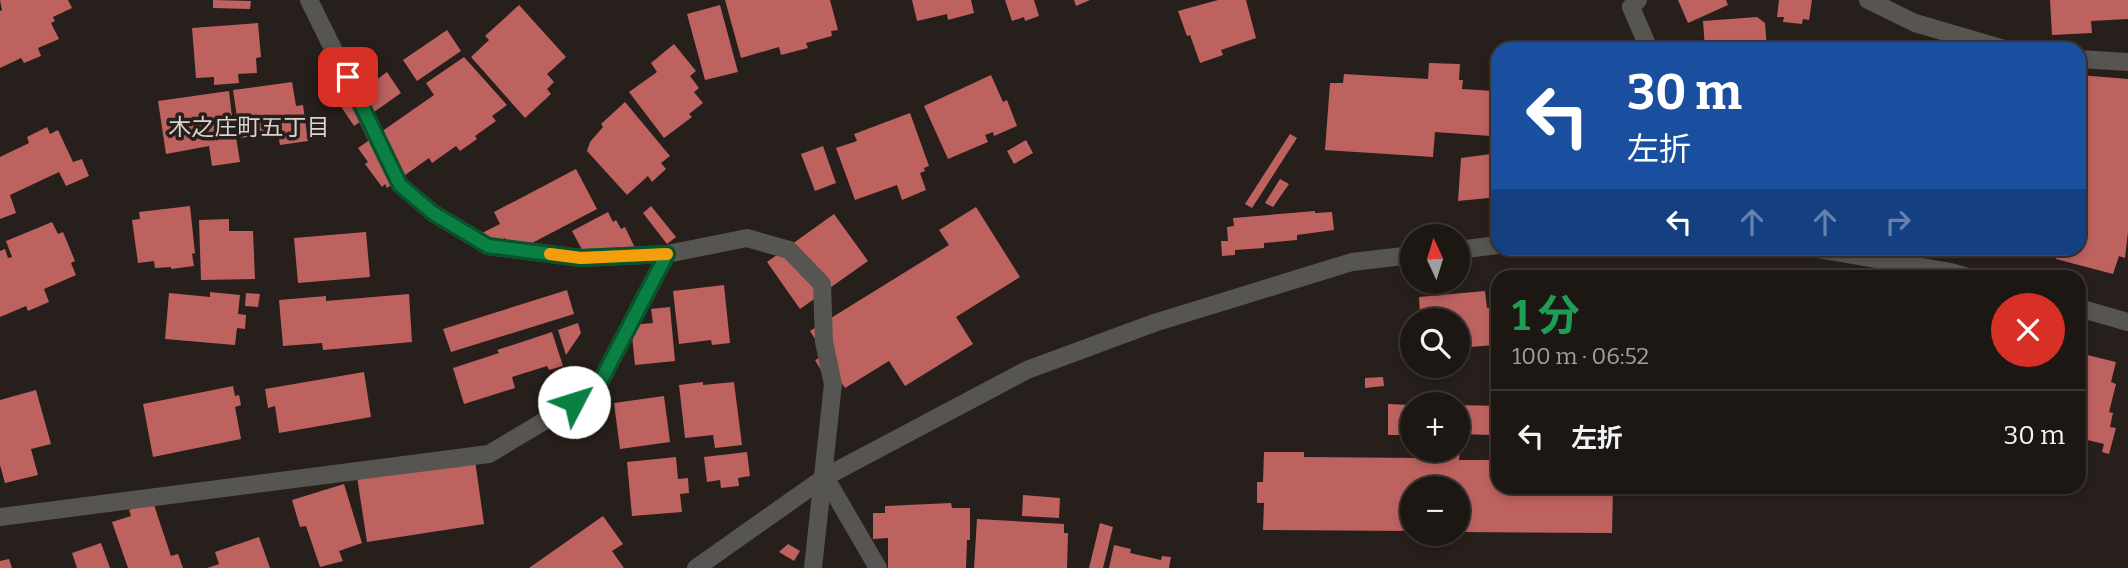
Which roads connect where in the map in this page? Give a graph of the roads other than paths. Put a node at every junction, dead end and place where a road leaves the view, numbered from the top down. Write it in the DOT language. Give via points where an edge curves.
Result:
graph roads {
  1 [pos="309,0"];
  2 [pos="1638,0"];
  3 [pos="1868,0"];
  4 [pos="1646,42"];
  5 [pos="1980,42"];
  6 [pos="2086,59"];
  7 [pos="2128,62"];
  8 [pos="1491,247"];
  9 [pos="1470,249"];
  10 [pos="667,254"];
  11 [pos="1400,256"];
  12 [pos="1858,256"];
  13 [pos="1940,270"];
  14 [pos="2086,310"];
  15 [pos="2128,322"];
  16 [pos="825,477"];
  17 [pos="0,517"];
  18 [pos="696,568"];
  19 [pos="813,568"];
  20 [pos="878,568"];
  1 -- 10 [label="street" via="400,185 433,213 488,246 581,258"];
  2 -- 4 [label="street" via="1631,7"];
  3 -- 5 [label="street" via="1915,23"];
  6 -- 7 [label="street"];
  8 -- 9 [label="street"];
  10 -- 16 [label="street" via="747,238 789,250 822,284 824,342 834,384"];
  10 -- 17 [label="street" via="596,390 489,454"];
  11 -- 16 [label="street" via="1352,262 1154,323 1027,370"];
  12 -- 13 [label="street"];
  14 -- 15 [label="street"];
  16 -- 18 [label="street"];
  16 -- 19 [label="street"];
  16 -- 20 [label="street"];
}
